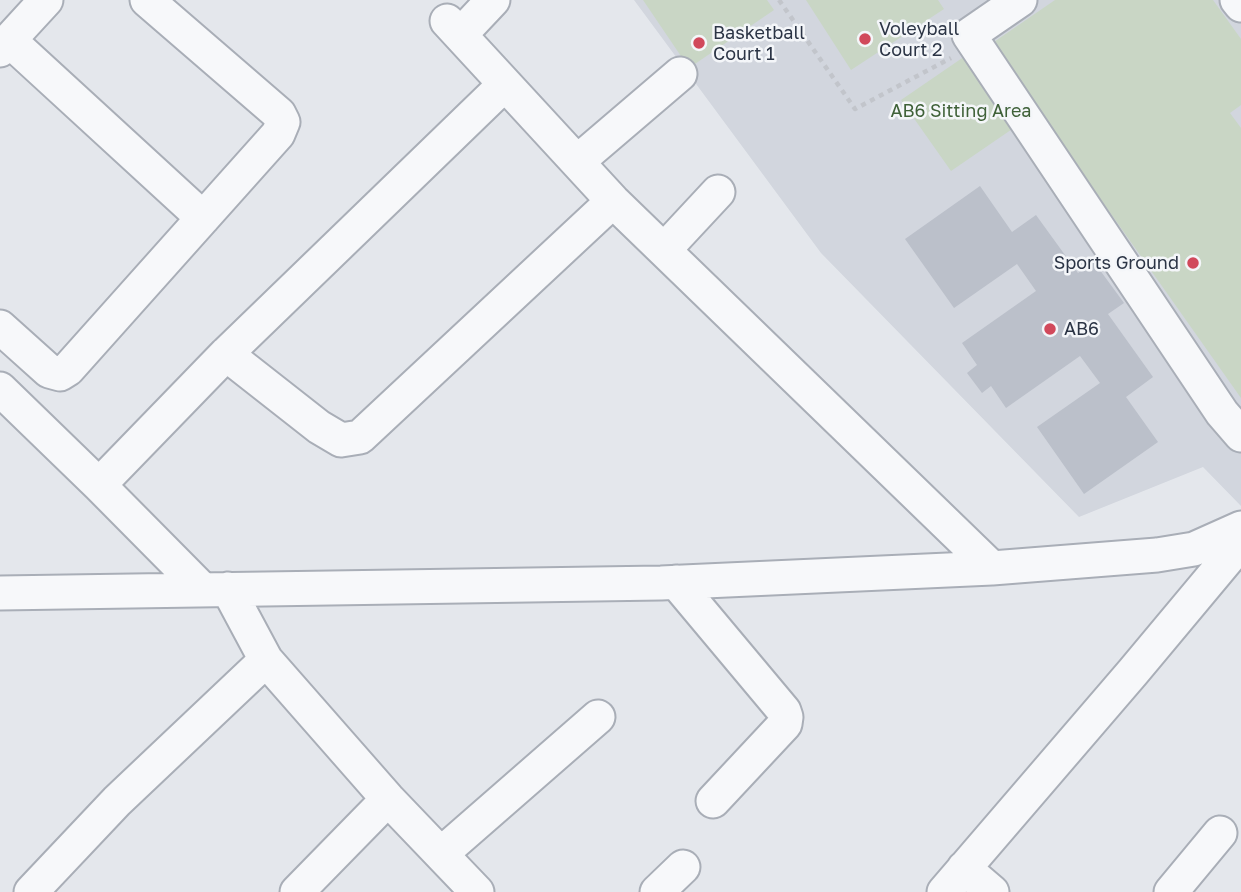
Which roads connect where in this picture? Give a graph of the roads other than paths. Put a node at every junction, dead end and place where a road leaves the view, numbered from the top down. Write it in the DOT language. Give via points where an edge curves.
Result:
graph roads {
  1 [pos="147,0"];
  2 [pos="493,0"];
  3 [pos="1020,0"];
  4 [pos="1237,0"];
  5 [pos="41,2"];
  6 [pos="1241,5"];
  7 [pos="4,45"];
  8 [pos="680,74"];
  9 [pos="505,84"];
  10 [pos="577,162"];
  11 [pos="718,192"];
  12 [pos="613,201"];
  13 [pos="203,218"];
  14 [pos="664,250"];
  15 [pos="0,327"];
  16 [pos="226,354"];
  17 [pos="0,390"];
  18 [pos="1241,435"];
  19 [pos="99,485"];
  20 [pos="1240,529"];
  21 [pos="992,568"];
  22 [pos="676,582"];
  23 [pos="216,590"];
  24 [pos="0,593"];
  25 [pos="266,660"];
  26 [pos="598,717"];
  27 [pos="388,799"];
  28 [pos="713,801"];
  29 [pos="1220,833"];
  30 [pos="441,854"];
  31 [pos="683,867"];
  32 [pos="954,880"];
  33 [pos="31,892"];
  34 [pos="297,892"];
  35 [pos="477,892"];
  36 [pos="657,892"];
  37 [pos="992,892"];
  38 [pos="1171,892"];
  1 -- 13 [label="street" via="284,122"];
  2 -- 9 [label="street" via="454,28"];
  3 -- 18 [label="street" via="970,35"];
  4 -- 6 [label="street"];
  5 -- 7 [label="street"];
  7 -- 13 [label="street"];
  8 -- 10 [label="street"];
  9 -- 10 [label="street"];
  9 -- 16 [label="street"];
  10 -- 12 [label="street"];
  11 -- 14 [label="street"];
  12 -- 14 [label="street"];
  12 -- 16 [label="street" via="360,437 341,440 319,427"];
  13 -- 15 [label="street" via="60,374 49,371"];
  14 -- 21 [label="street"];
  16 -- 19 [label="street"];
  17 -- 19 [label="street"];
  19 -- 23 [label="street"];
  20 -- 21 [label="street" via="1194,549 1157,555"];
  20 -- 32 [label="street" via="1239,545"];
  21 -- 22 [label="street"];
  22 -- 23 [label="street"];
  22 -- 28 [label="street" via="786,717 785,724"];
  23 -- 24 [label="street"];
  23 -- 25 [label="street"];
  25 -- 27 [label="street"];
  25 -- 33 [label="street" via="117,801"];
  26 -- 30 [label="street"];
  27 -- 30 [label="street"];
  27 -- 34 [label="street"];
  29 -- 38 [label="street"];
  30 -- 35 [label="street"];
  31 -- 36 [label="street"];
  32 -- 37 [label="street"];
}
